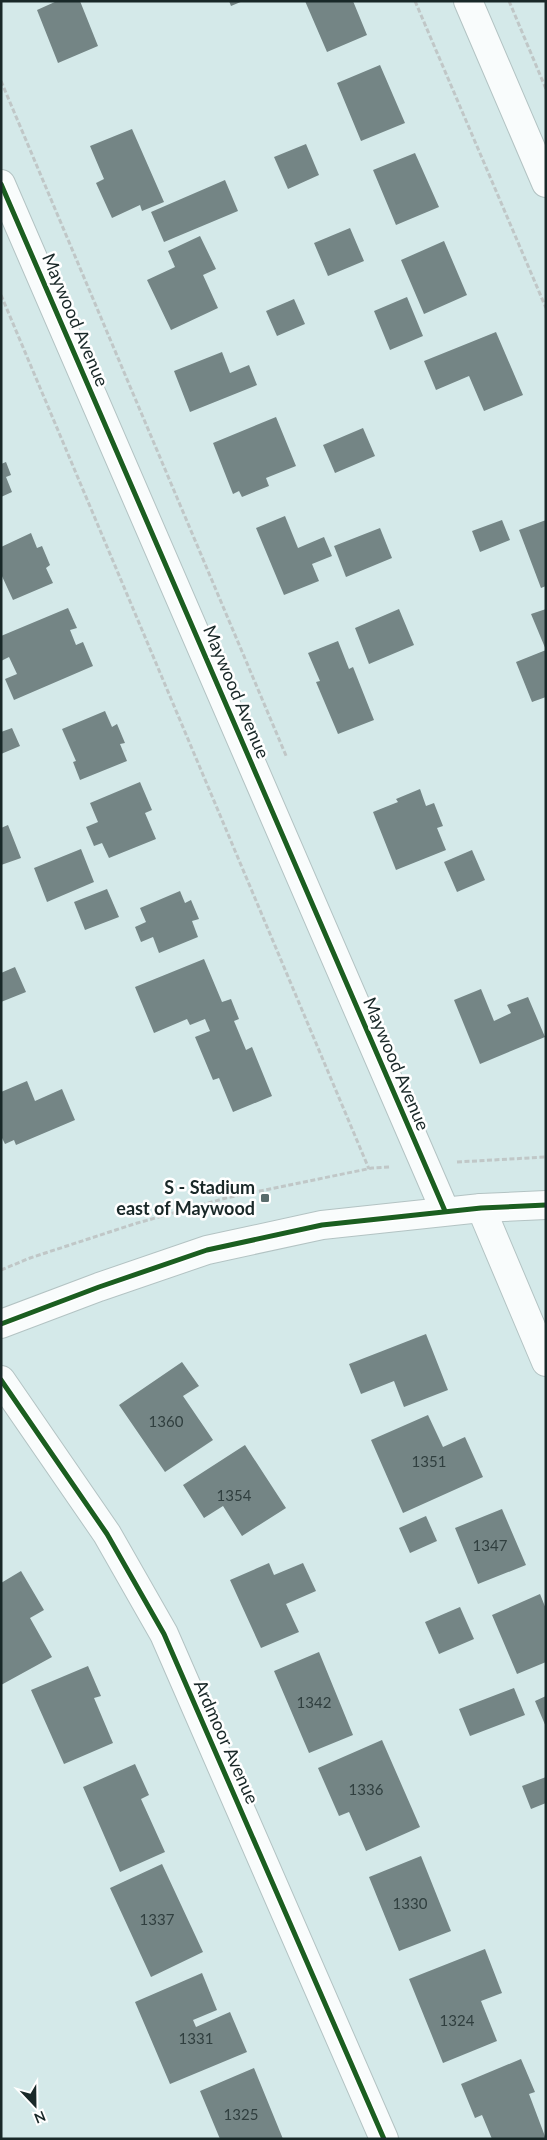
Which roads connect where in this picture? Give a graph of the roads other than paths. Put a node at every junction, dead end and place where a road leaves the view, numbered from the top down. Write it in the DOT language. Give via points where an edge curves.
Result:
graph roads {
  1 [pos="468,1"];
  2 [pos="546,183"];
  3 [pos="1,184"];
  4 [pos="546,1205"];
  5 [pos="481,1208"];
  6 [pos="445,1211"];
  7 [pos="1,1324"];
  8 [pos="546,1362"];
  9 [pos="1,1380"];
  10 [pos="384,2139"];
  1 -- 2 [label="street"];
  3 -- 6 [label="street, Maywood Avenue"];
  4 -- 5 [label="street"];
  5 -- 6 [label="street"];
  5 -- 8 [label="street"];
  6 -- 7 [label="street" via="322,1225 207,1250 99,1286"];
  9 -- 10 [label="street, Ardmoor Avenue" via="108,1534 164,1634"];
}
